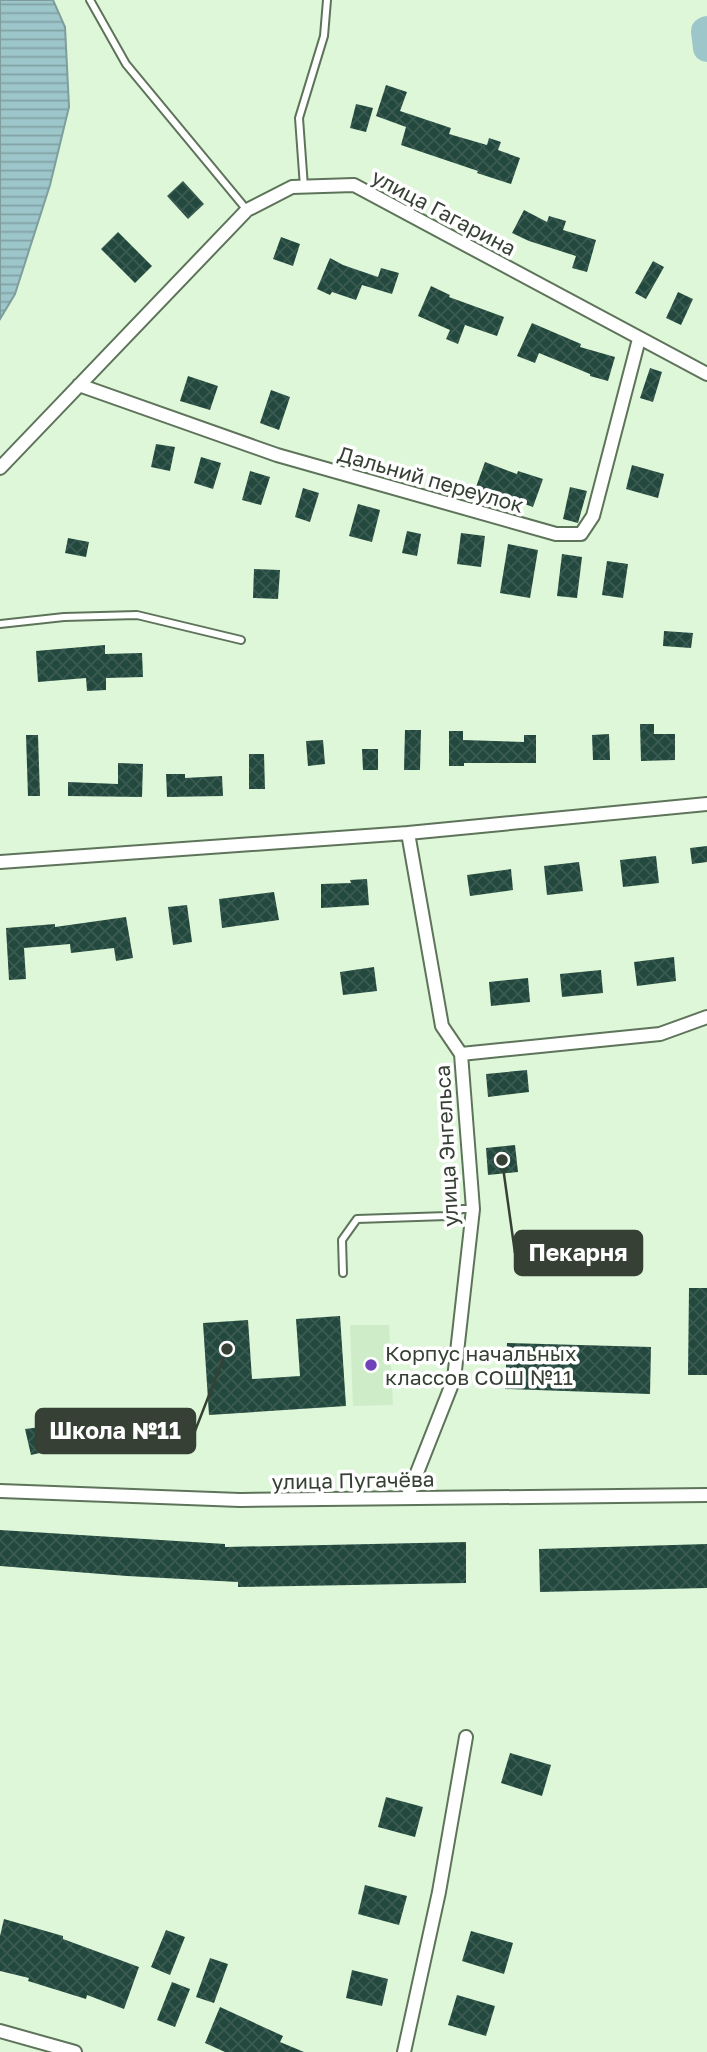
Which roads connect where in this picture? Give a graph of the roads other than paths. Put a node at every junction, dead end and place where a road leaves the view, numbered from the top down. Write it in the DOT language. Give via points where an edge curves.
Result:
graph roads {
  1 [pos="90,0"];
  2 [pos="327,0"];
  3 [pos="304,187"];
  4 [pos="247,210"];
  5 [pos="639,339"];
  6 [pos="707,374"];
  7 [pos="79,385"];
  8 [pos="0,468"];
  9 [pos="0,624"];
  10 [pos="241,640"];
  11 [pos="707,804"];
  12 [pos="408,833"];
  13 [pos="0,862"];
  14 [pos="707,1017"];
  15 [pos="461,1054"];
  16 [pos="473,1209"];
  17 [pos="343,1273"];
  18 [pos="0,1491"];
  19 [pos="707,1495"];
  20 [pos="407,1498"];
  21 [pos="466,1737"];
  22 [pos="0,2031"];
  23 [pos="75,2052"];
  24 [pos="404,2052"];
  1 -- 4 [label="lane" via="126,64"];
  2 -- 3 [label="lane" via="324,36 299,118"];
  3 -- 4 [label="street, улица Гагарина" via="292,187"];
  3 -- 5 [label="street, улица Гагарина" via="354,185"];
  4 -- 7 [label="street, улица Гагарина"];
  5 -- 6 [label="street, улица Гагарина"];
  5 -- 7 [label="street, Дальний переулок" via="593,516 581,534 556,534 277,455"];
  7 -- 8 [label="street, улица Гагарина"];
  9 -- 10 [label="lane" via="137,615"];
  11 -- 12 [label="street"];
  12 -- 13 [label="street"];
  12 -- 15 [label="street, улица Энгельса" via="442,1026"];
  14 -- 15 [label="street" via="660,1034"];
  15 -- 16 [label="street, улица Энгельса"];
  16 -- 17 [label="lane" via="447,1216 357,1219 342,1240"];
  16 -- 20 [label="street, улица Энгельса" via="454,1379"];
  18 -- 20 [label="street, улица Пугачёва" via="240,1500"];
  19 -- 20 [label="street, улица Пугачёва" via="516,1493"];
  21 -- 24 [label="street" via="437,1905"];
  22 -- 23 [label="street"];
}
